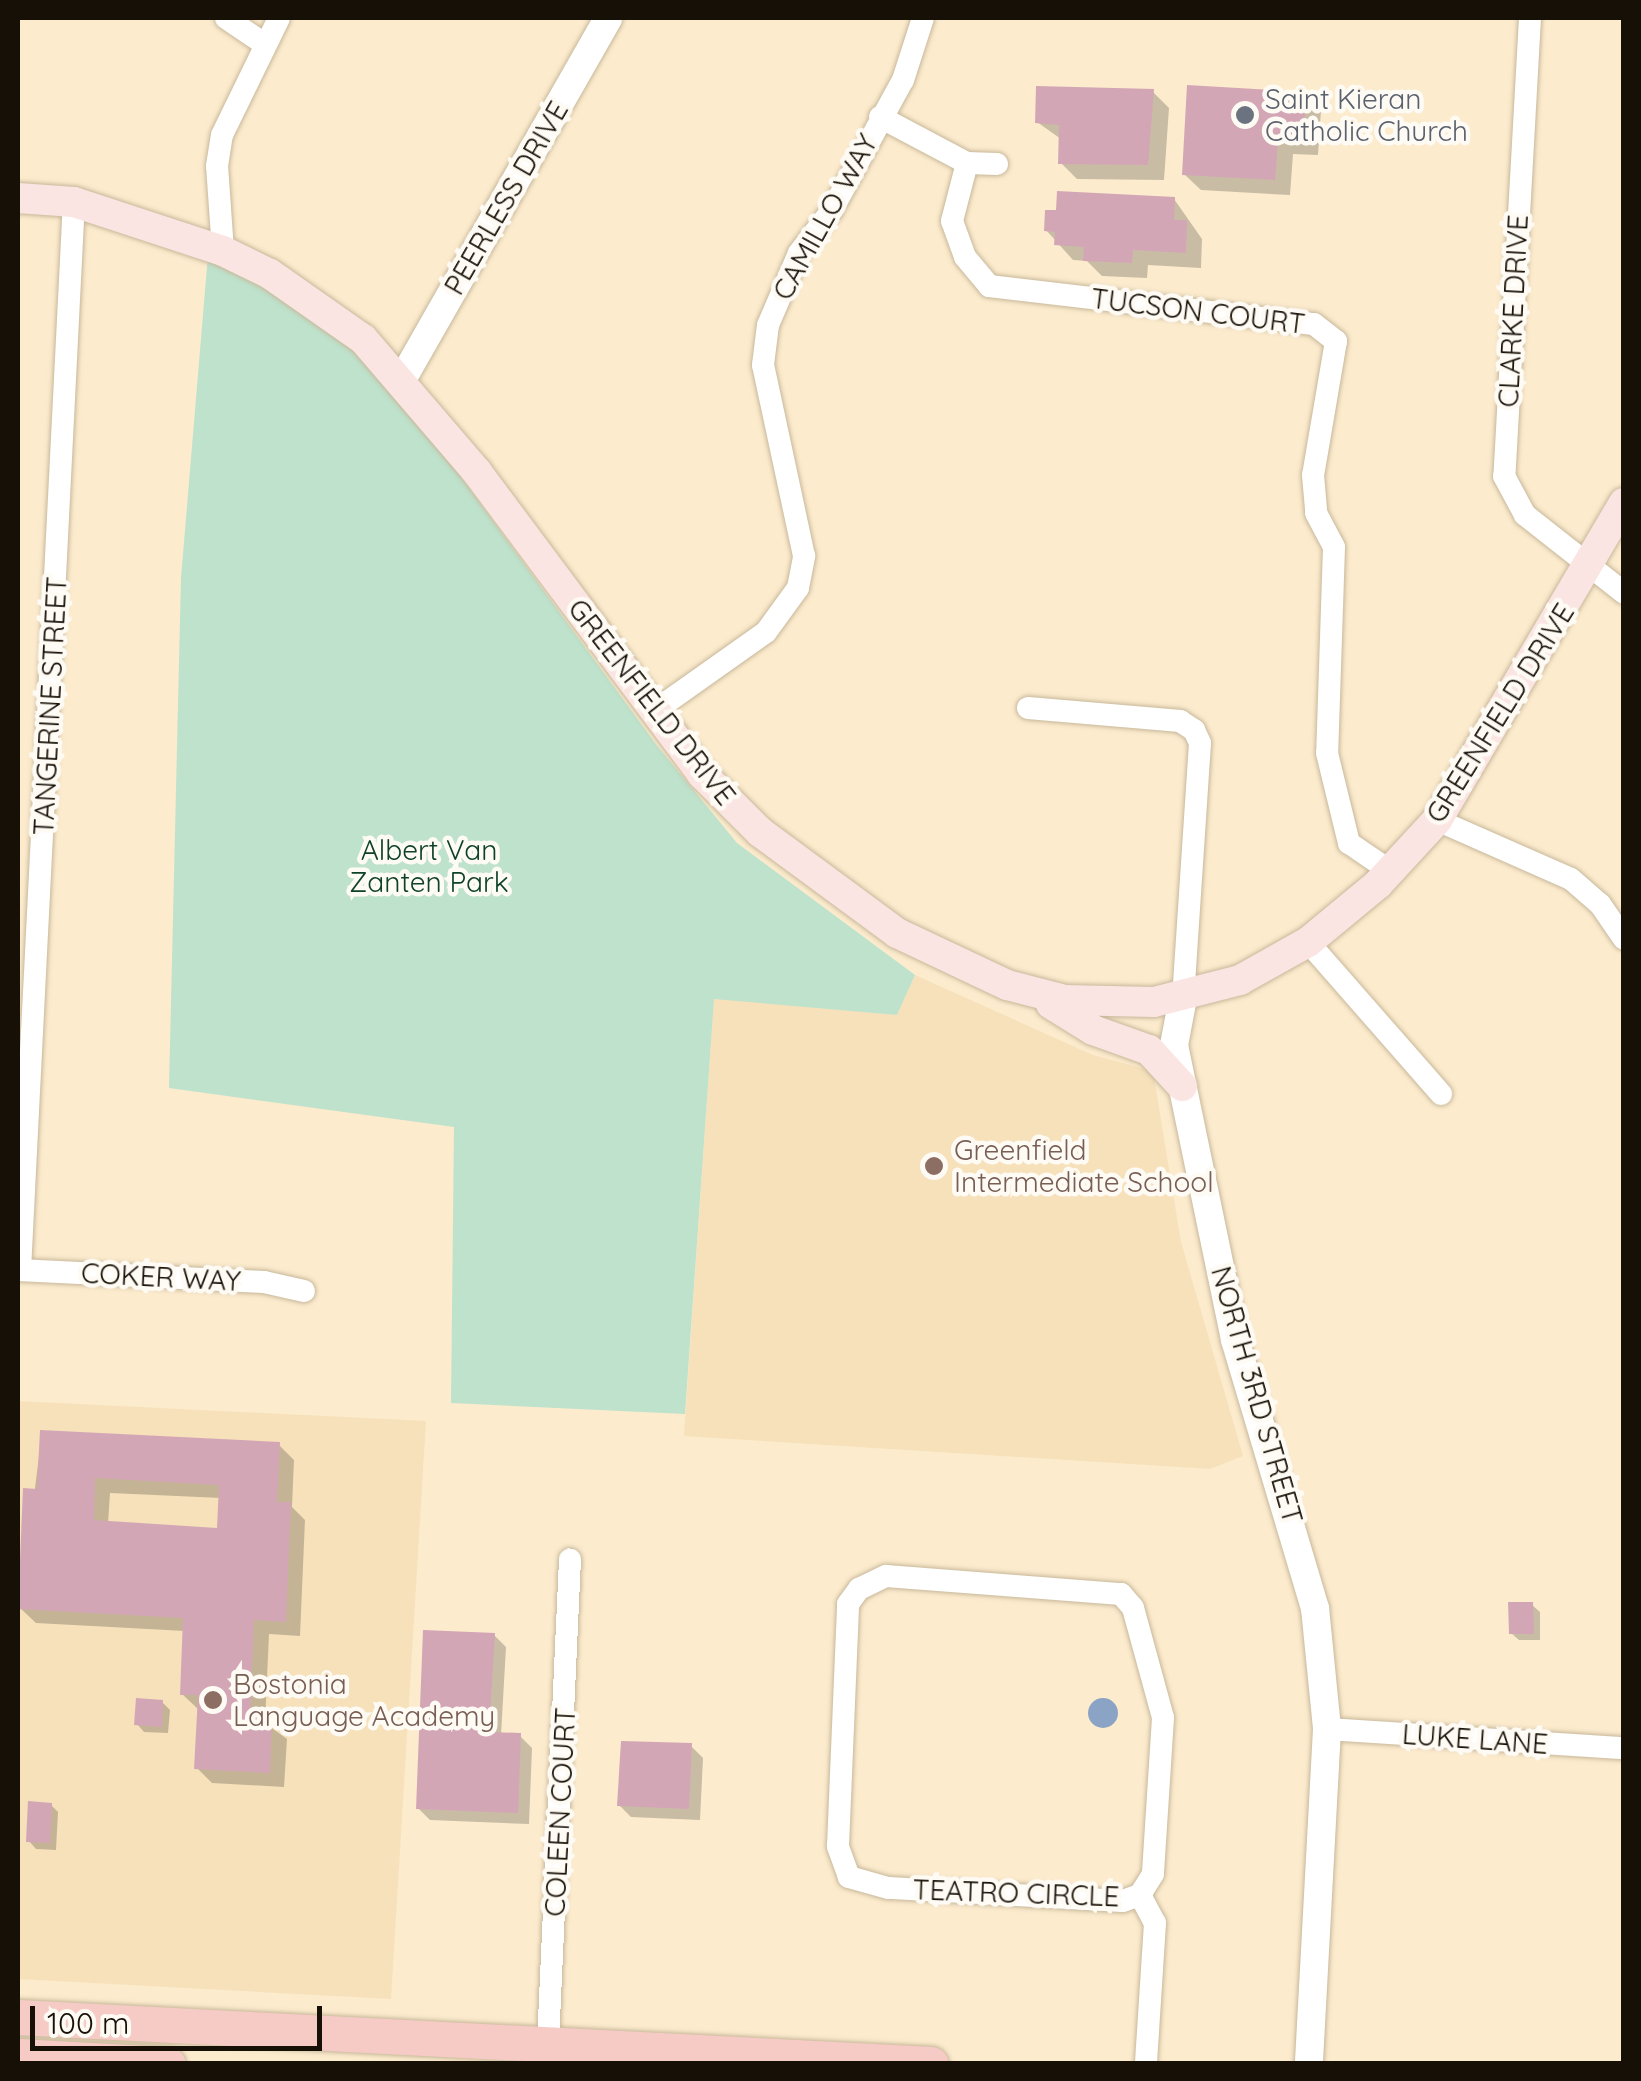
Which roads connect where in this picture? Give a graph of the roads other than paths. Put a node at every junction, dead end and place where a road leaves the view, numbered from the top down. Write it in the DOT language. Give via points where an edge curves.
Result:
graph roads {
  1 [pos="226,18"];
  2 [pos="279,18"];
  3 [pos="608,18"];
  4 [pos="923,18"];
  5 [pos="1530,18"];
  6 [pos="263,43"];
  7 [pos="880,117"];
  8 [pos="968,163"];
  9 [pos="997,164"];
  10 [pos="18,198"];
  11 [pos="74,202"];
  12 [pos="223,251"];
  13 [pos="403,378"];
  14 [pos="1624,503"];
  15 [pos="1590,566"];
  16 [pos="1624,593"];
  17 [pos="1028,708"];
  18 [pos="653,712"];
  19 [pos="1437,820"];
  20 [pos="1390,871"];
  21 [pos="1624,939"];
  22 [pos="1308,942"];
  23 [pos="27,985"];
  24 [pos="1036,994"];
  25 [pos="1184,998"];
  26 [pos="1182,1086"];
  27 [pos="1440,1094"];
  28 [pos="19,1270"];
  29 [pos="304,1291"];
  30 [pos="570,1560"];
  31 [pos="1327,1729"];
  32 [pos="1624,1748"];
  33 [pos="1140,1895"];
  34 [pos="18,2017"];
  35 [pos="102,2021"];
  36 [pos="547,2054"];
  37 [pos="18,2056"];
  38 [pos="101,2062"];
  39 [pos="168,2064"];
  40 [pos="931,2064"];
  41 [pos="1146,2064"];
  42 [pos="1309,2064"];
  1 -- 6 [label="street"];
  2 -- 6 [label="street"];
  3 -- 13 [label="street, PEERLESS DRIVE"];
  4 -- 7 [label="street, CAMILLO WAY" via="902,80"];
  5 -- 15 [label="street, CLARKE DRIVE" via="1504,476 1525,515"];
  6 -- 12 [label="street" via="222,135 217,166"];
  7 -- 8 [label="street"];
  7 -- 18 [label="street, CAMILLO WAY" via="832,210 789,270 768,326 764,365 804,556 798,588 766,632"];
  8 -- 9 [label="street"];
  8 -- 20 [label="street, TUCSON COURT" via="952,221 964,258 989,286 1314,324 1336,341 1314,475 1316,513 1334,547 1327,753 1349,843"];
  10 -- 11 [label="main road, GREENFIELD DRIVE"];
  11 -- 12 [label="main road, GREENFIELD DRIVE"];
  11 -- 23 [label="street, TANGERINE STREET"];
  12 -- 13 [label="main road, GREENFIELD DRIVE" via="270,274 363,339"];
  13 -- 18 [label="main road, GREENFIELD DRIVE"];
  14 -- 15 [label="main road, GREENFIELD DRIVE"];
  15 -- 16 [label="street, CLARKE DRIVE"];
  15 -- 19 [label="main road, GREENFIELD DRIVE"];
  17 -- 25 [label="street, NORTH 3RD STREET" via="1163,719 1194,730 1200,744"];
  18 -- 24 [label="main road, GREENFIELD DRIVE" via="702,774 818,880 897,933"];
  19 -- 20 [label="main road, GREENFIELD DRIVE"];
  19 -- 21 [label="street" via="1571,879 1600,904"];
  20 -- 22 [label="main road, GREENFIELD DRIVE"];
  22 -- 25 [label="main road, GREENFIELD DRIVE" via="1240,980"];
  22 -- 27 [label="street"];
  23 -- 28 [label="street, TANGERINE STREET"];
  24 -- 25 [label="main road, GREENFIELD DRIVE" via="1094,1004"];
  24 -- 26 [label="main road" via="1092,1030 1149,1050"];
  25 -- 26 [label="street, NORTH 3RD STREET" via="1174,1045"];
  26 -- 31 [label="street, NORTH 3RD STREET" via="1235,1340 1315,1608"];
  28 -- 29 [label="street, COKER WAY" via="264,1282"];
  30 -- 36 [label="street, COLEEN COURT"];
  31 -- 32 [label="street, LUKE LANE"];
  31 -- 42 [label="street, NORTH 3RD STREET"];
  33 -- 33 [label="street, TEATRO CIRCLE" via="1152,1874 1163,1718 1133,1608 1121,1594 886,1576 860,1589 848,1604 838,1846 849,1877 888,1888 1123,1901"];
  33 -- 41 [label="street" via="1155,1923"];
  34 -- 35 [label="main road"];
  35 -- 36 [label="main road"];
  35 -- 38 [label="street"];
  36 -- 40 [label="main road"];
  37 -- 38 [label="main road"];
  38 -- 39 [label="main road"];
}
